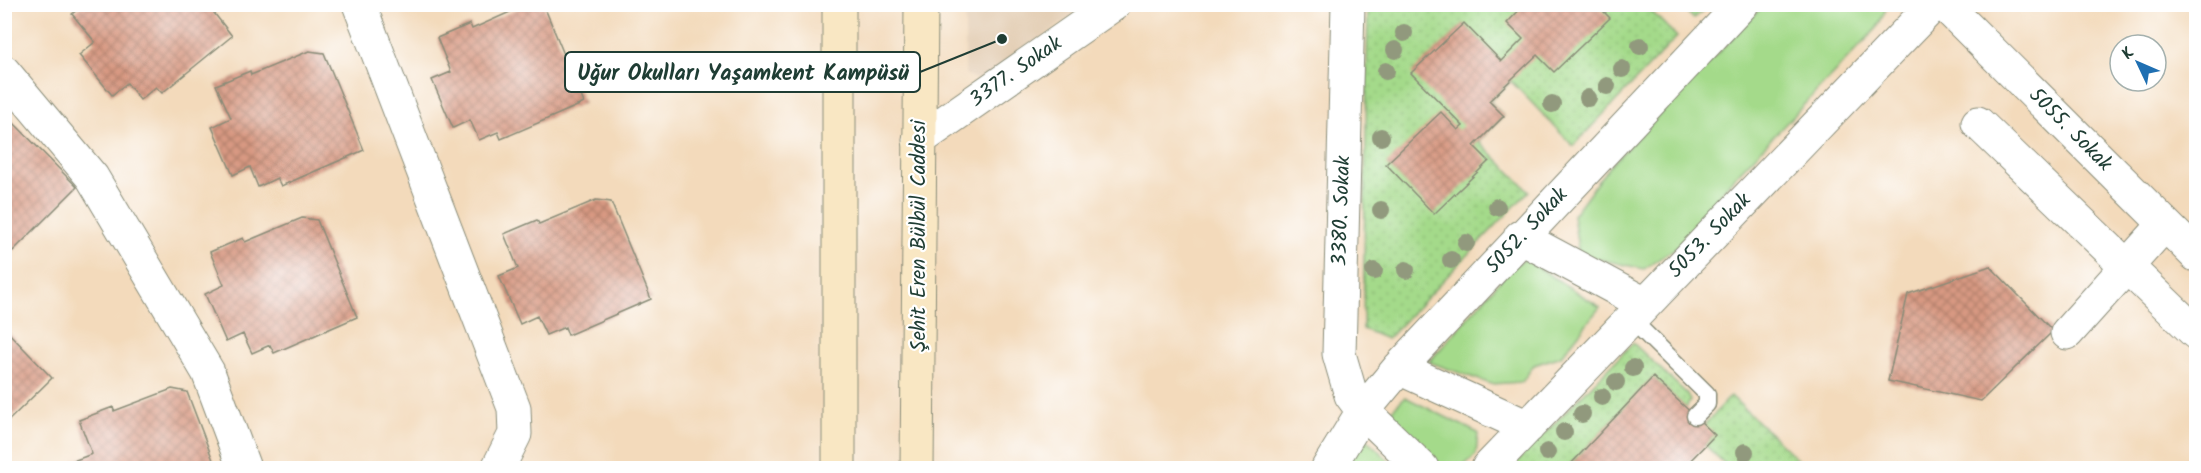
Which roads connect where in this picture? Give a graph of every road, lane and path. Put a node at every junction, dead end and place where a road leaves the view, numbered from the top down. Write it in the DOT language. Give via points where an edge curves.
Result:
graph roads {
  1 [pos="359,4"];
  2 [pos="839,4"];
  3 [pos="921,4"];
  4 [pos="1114,4"];
  5 [pos="1348,4"];
  6 [pos="1742,4"];
  7 [pos="1934,4"];
  8 [pos="1944,4"];
  9 [pos="4,72"];
  10 [pos="1978,123"];
  11 [pos="919,140"];
  12 [pos="2165,224"];
  13 [pos="1520,237"];
  14 [pos="2196,255"];
  15 [pos="2128,267"];
  16 [pos="1638,312"];
  17 [pos="2067,333"];
  18 [pos="2196,333"];
  19 [pos="1399,368"];
  20 [pos="1363,411"];
  21 [pos="1695,416"];
  22 [pos="1528,427"];
  23 [pos="244,468"];
  24 [pos="498,468"];
  25 [pos="839,468"];
  26 [pos="917,468"];
  27 [pos="1328,468"];
  28 [pos="1422,468"];
  29 [pos="1488,468"];
  1 -- 24 [label="street" via="514,408 514,434"];
  2 -- 25 [label="main road"];
  3 -- 11 [label="main road, Şehit Eren Bülbül Caddesi"];
  4 -- 11 [label="street, 3377. Sokak"];
  5 -- 20 [label="street, 3380. Sokak" via="1339,354 1351,395"];
  6 -- 13 [label="street, 5052. Sokak"];
  7 -- 16 [label="street, 5053. Sokak"];
  8 -- 12 [label="street, 5055. Sokak"];
  9 -- 23 [label="street" via="92,177 208,372"];
  10 -- 15 [label="street"];
  11 -- 26 [label="main road, Şehit Eren Bülbül Caddesi"];
  12 -- 14 [label="street, 5055. Sokak"];
  12 -- 15 [label="street"];
  13 -- 16 [label="street"];
  13 -- 19 [label="street, 5052. Sokak"];
  15 -- 17 [label="street"];
  15 -- 18 [label="street"];
  16 -- 21 [label="lane" via="1707,394 1707,404"];
  16 -- 22 [label="street, 5053. Sokak"];
  19 -- 20 [label="street, 5052. Sokak"];
  19 -- 22 [label="street"];
  20 -- 27 [label="street, 5052. Sokak"];
  20 -- 28 [label="street, 3380. Sokak"];
  22 -- 29 [label="street, 5053. Sokak"];
}
